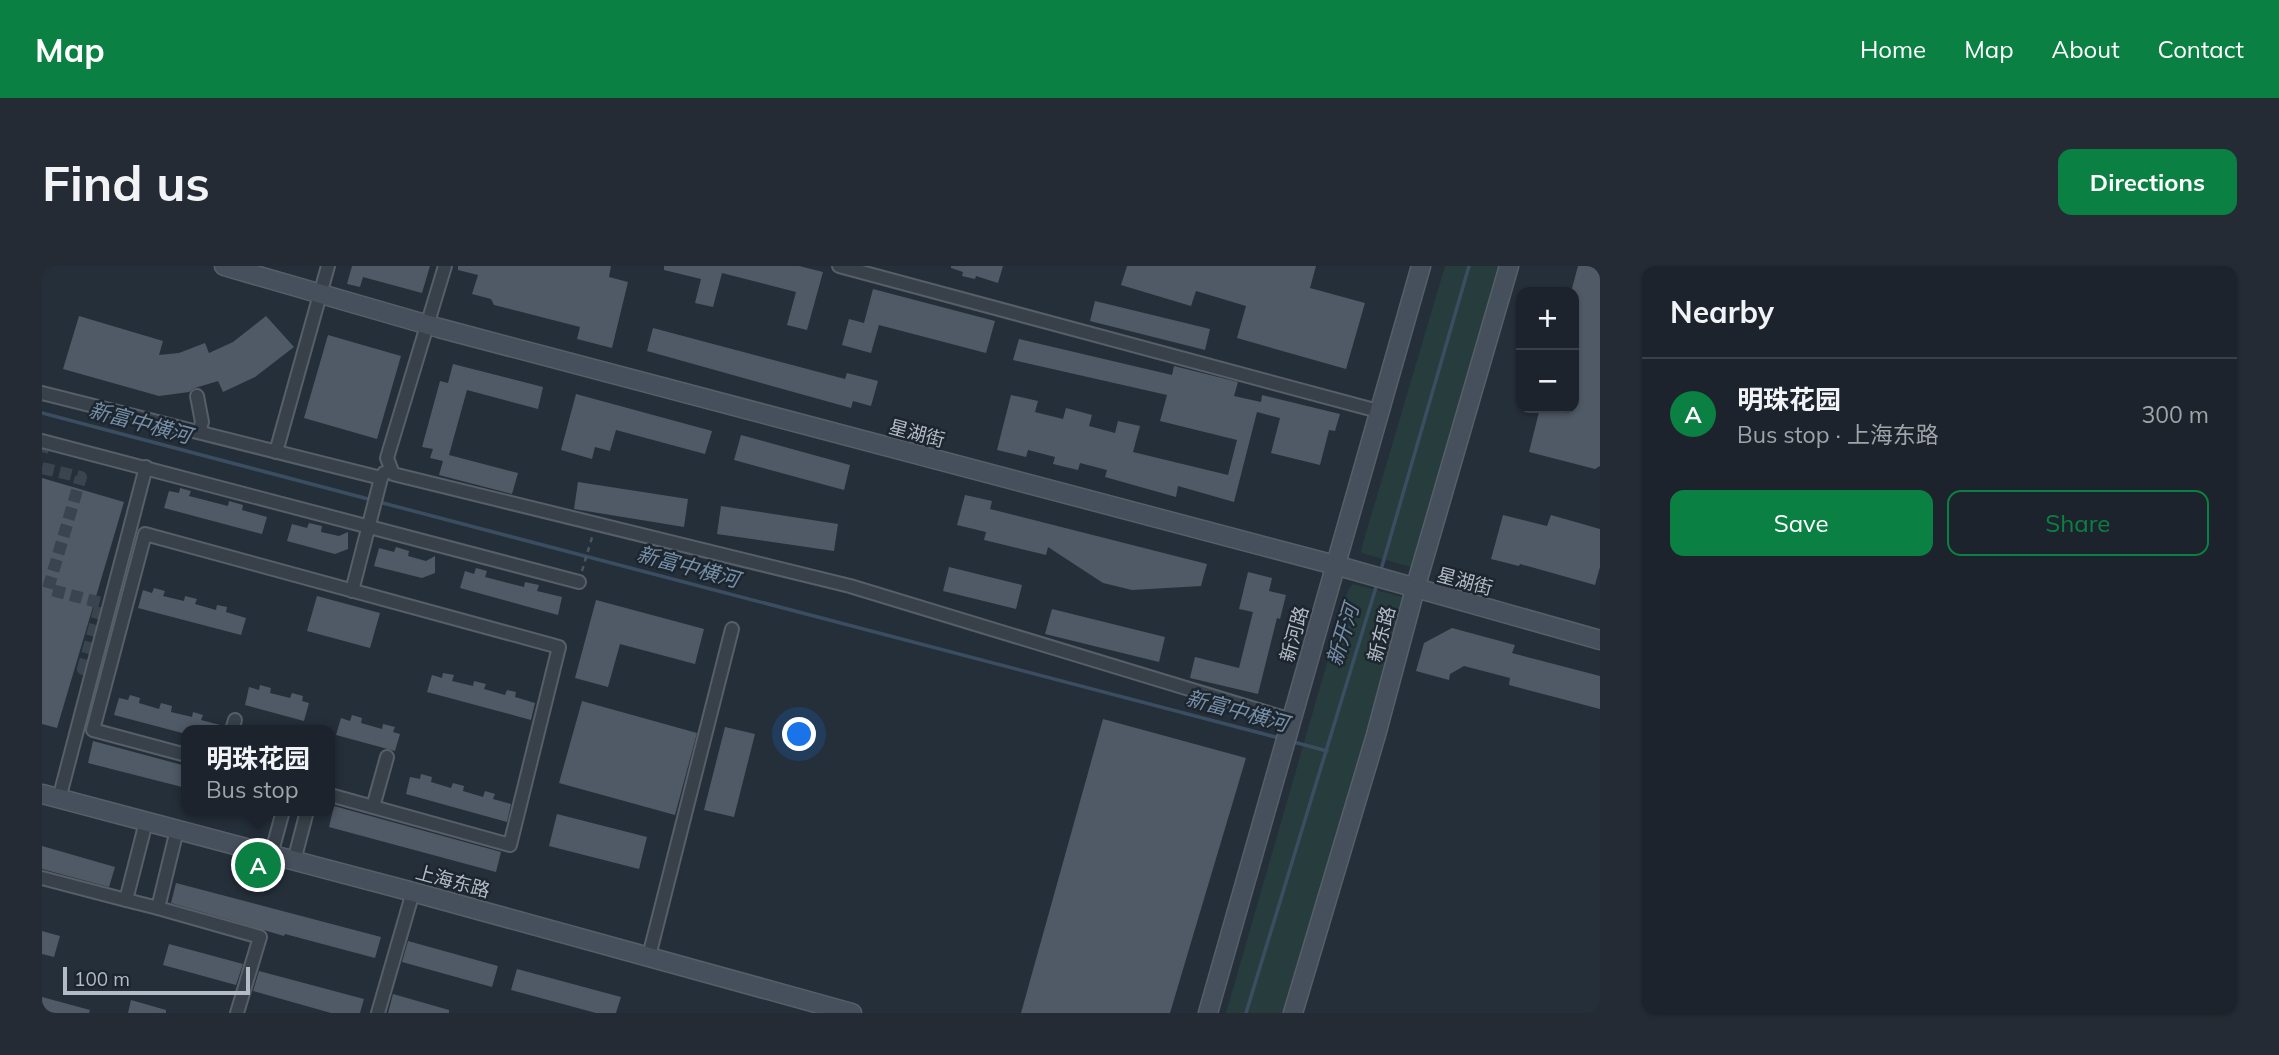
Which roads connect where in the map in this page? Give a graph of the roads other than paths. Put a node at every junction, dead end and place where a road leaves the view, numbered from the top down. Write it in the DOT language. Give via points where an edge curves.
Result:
graph roads {
  1 [pos="224,266"];
  2 [pos="328,266"];
  3 [pos="444,266"];
  4 [pos="839,266"];
  5 [pos="1421,266"];
  6 [pos="1509,266"];
  7 [pos="320,294"];
  8 [pos="428,325"];
  9 [pos="42,393"];
  10 [pos="197,396"];
  11 [pos="1378,411"];
  12 [pos="200,432"];
  13 [pos="42,441"];
  14 [pos="276,452"];
  15 [pos="390,466"];
  16 [pos="146,467"];
  17 [pos="379,482"];
  18 [pos="368,528"];
  19 [pos="1335,565"];
  20 [pos="579,582"];
  21 [pos="1415,589"];
  22 [pos="352,591"];
  23 [pos="732,629"];
  24 [pos="1600,640"];
  25 [pos="1287,734"];
  26 [pos="181,754"];
  27 [pos="387,757"];
  28 [pos="335,796"];
  29 [pos="51,797"];
  30 [pos="373,807"];
  31 [pos="282,816"];
  32 [pos="306,816"];
  33 [pos="146,822"];
  34 [pos="177,830"];
  35 [pos="271,855"];
  36 [pos="294,861"];
  37 [pos="42,878"];
  38 [pos="413,892"];
  39 [pos="126,900"];
  40 [pos="158,908"];
  41 [pos="649,956"];
  42 [pos="237,1013"];
  43 [pos="378,1013"];
  44 [pos="852,1013"];
  45 [pos="1208,1013"];
  46 [pos="1293,1013"];
  1 -- 7 [label="street, 星湖街"];
  2 -- 7 [label="street"];
  3 -- 8 [label="street"];
  4 -- 11 [label="street"];
  5 -- 11 [label="street, 新河路"];
  6 -- 21 [label="street, 新东路"];
  7 -- 8 [label="street, 星湖街"];
  7 -- 14 [label="street"];
  8 -- 15 [label="street" via="387,458"];
  8 -- 19 [label="street, 星湖街"];
  9 -- 12 [label="street"];
  10 -- 12 [label="street"];
  11 -- 19 [label="street, 新河路"];
  12 -- 14 [label="street"];
  13 -- 16 [label="street"];
  14 -- 17 [label="street"];
  15 -- 17 [label="street"];
  15 -- 25 [label="street" via="393,474 850,586"];
  16 -- 18 [label="street"];
  16 -- 29 [label="street"];
  17 -- 18 [label="street"];
  18 -- 20 [label="street"];
  18 -- 22 [label="street"];
  19 -- 21 [label="street, 星湖街"];
  19 -- 25 [label="street, 新河路"];
  21 -- 24 [label="street, 星湖街"];
  21 -- 46 [label="street, 新东路"];
  22 -- 26 [label="street" via="145,534 93,730"];
  22 -- 30 [label="street" via="559,648 510,845"];
  23 -- 41 [label="street"];
  25 -- 45 [label="street, 新河路"];
  27 -- 30 [label="street"];
  28 -- 30 [label="street"];
  29 -- 33 [label="street, 上海东路"];
  31 -- 35 [label="street"];
  32 -- 36 [label="street"];
  33 -- 34 [label="street, 上海东路"];
  33 -- 39 [label="street"];
  34 -- 35 [label="street, 上海东路"];
  34 -- 40 [label="street"];
  35 -- 36 [label="street, 上海东路"];
  36 -- 38 [label="street, 上海东路"];
  37 -- 39 [label="street"];
  38 -- 41 [label="street, 上海东路"];
  38 -- 43 [label="street"];
  39 -- 40 [label="street"];
  40 -- 42 [label="street" via="260,937"];
  41 -- 44 [label="street, 上海东路"];
}
